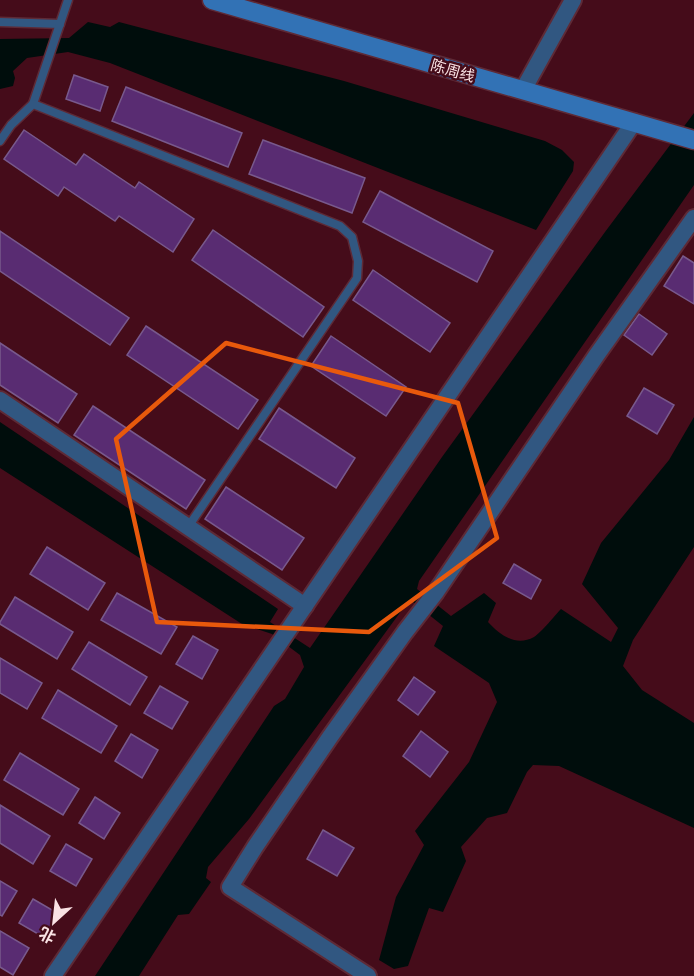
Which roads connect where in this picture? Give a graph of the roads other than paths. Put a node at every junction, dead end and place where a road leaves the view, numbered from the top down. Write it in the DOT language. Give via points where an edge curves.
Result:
graph roads {
  1 [pos="68,0"];
  2 [pos="212,0"];
  3 [pos="573,0"];
  4 [pos="0,22"];
  5 [pos="60,24"];
  6 [pos="523,90"];
  7 [pos="33,104"];
  8 [pos="634,122"];
  9 [pos="694,140"];
  10 [pos="0,141"];
  11 [pos="694,219"];
  12 [pos="0,400"];
  13 [pos="188,527"];
  14 [pos="305,606"];
  15 [pos="53,976"];
  16 [pos="368,976"];
  1 -- 5 [label="lane"];
  2 -- 6 [label="main road, 陈周线"];
  3 -- 6 [label="street"];
  4 -- 5 [label="lane"];
  5 -- 7 [label="lane"];
  6 -- 8 [label="main road, 陈周线"];
  7 -- 10 [label="lane"];
  7 -- 13 [label="lane" via="340,226 352,237 358,261 357,278"];
  8 -- 9 [label="main road, 陈周线"];
  8 -- 14 [label="street"];
  11 -- 16 [label="street" via="230,887"];
  12 -- 13 [label="street"];
  13 -- 14 [label="street"];
  14 -- 15 [label="street"];
}
